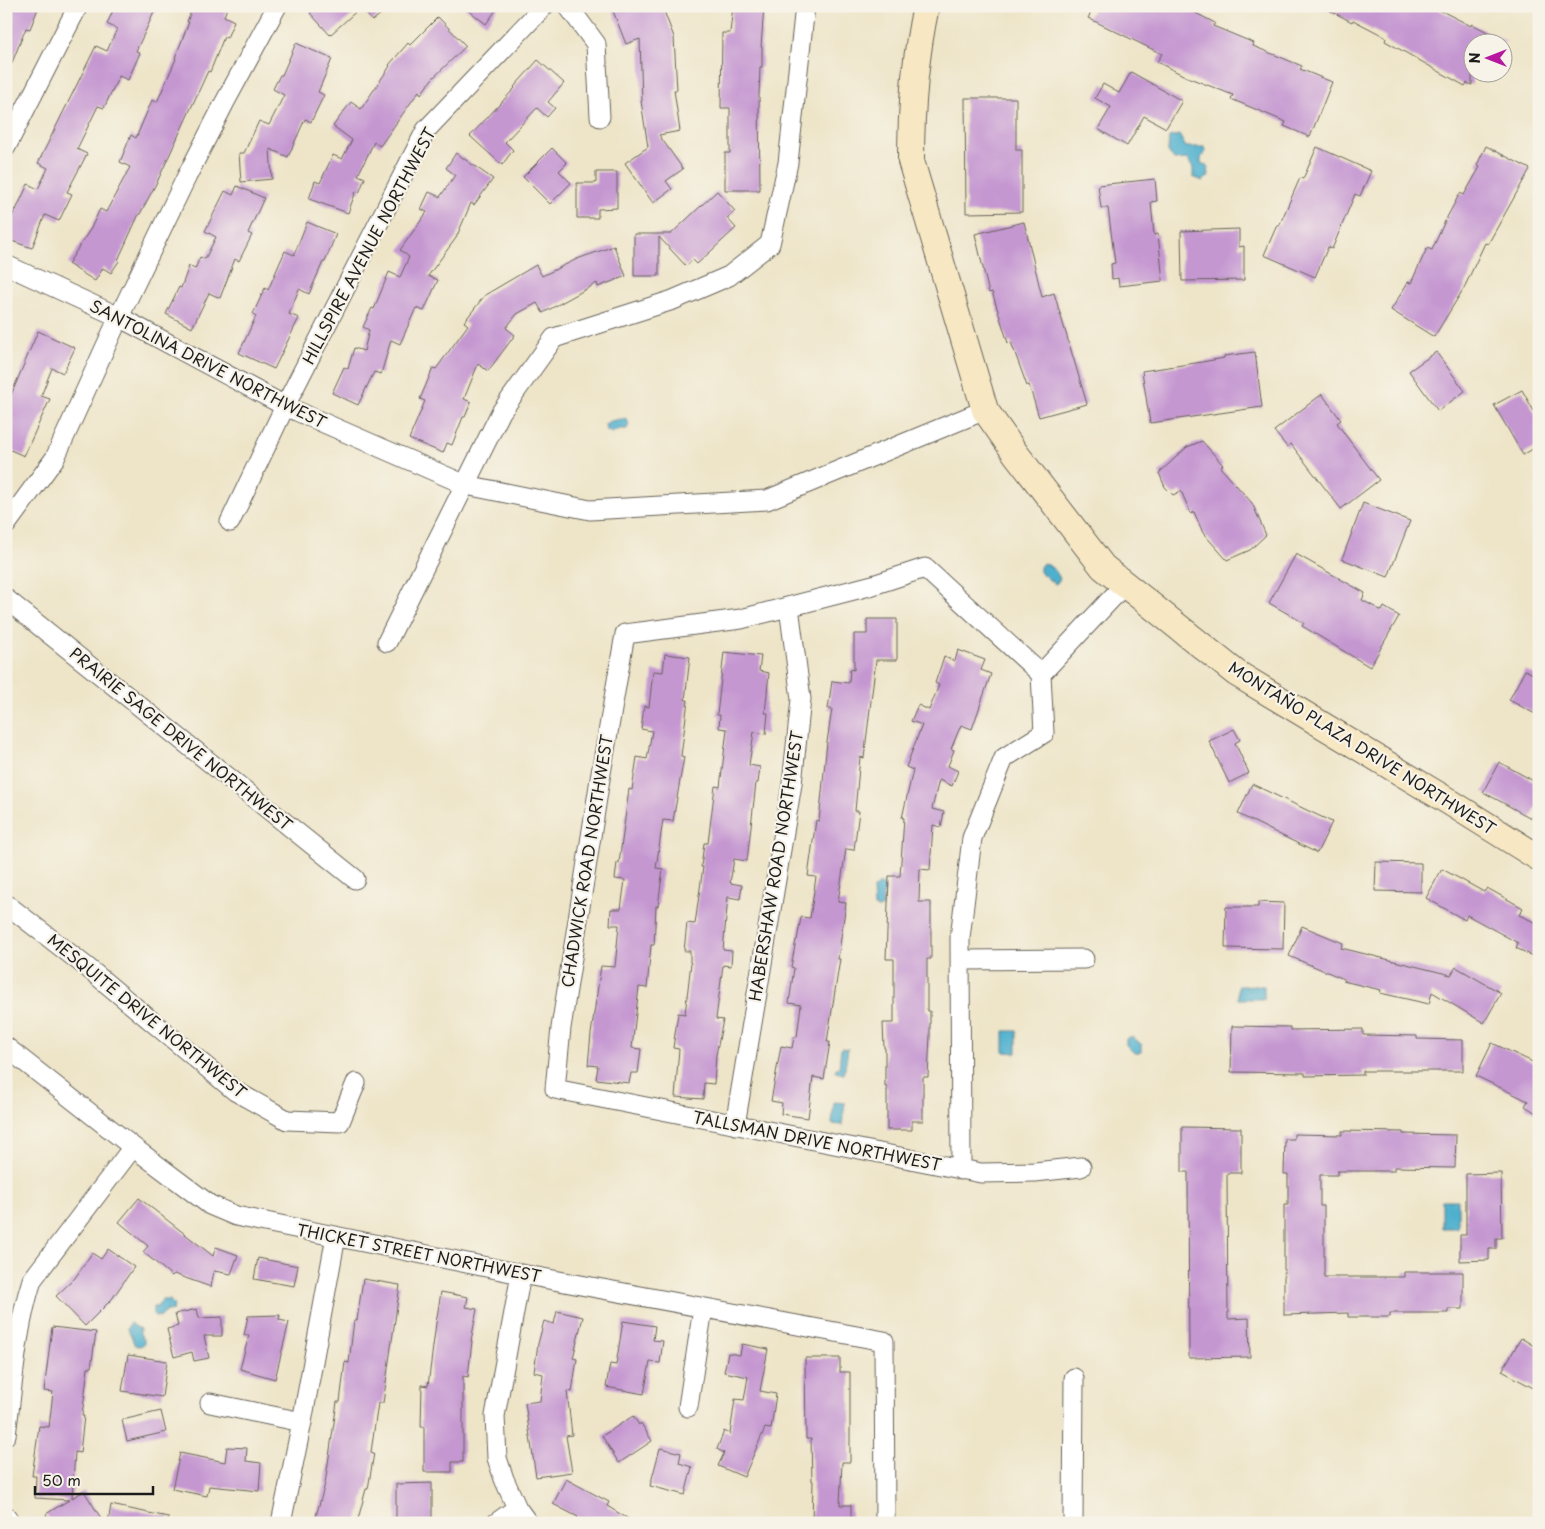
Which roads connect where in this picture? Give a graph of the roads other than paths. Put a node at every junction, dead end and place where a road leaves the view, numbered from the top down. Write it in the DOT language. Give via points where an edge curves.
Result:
graph roads {
  1 [pos="78,6"];
  2 [pos="277,6"];
  3 [pos="544,6"];
  4 [pos="568,6"];
  5 [pos="804,6"];
  6 [pos="926,6"];
  7 [pos="600,117"];
  8 [pos="6,146"];
  9 [pos="6,265"];
  10 [pos="119,317"];
  11 [pos="285,406"];
  12 [pos="986,410"];
  13 [pos="466,485"];
  14 [pos="230,522"];
  15 [pos="6,526"];
  16 [pos="1125,584"];
  17 [pos="6,599"];
  18 [pos="790,607"];
  19 [pos="387,642"];
  20 [pos="1041,674"];
  21 [pos="1539,858"];
  22 [pos="355,879"];
  23 [pos="6,904"];
  24 [pos="1084,959"];
  25 [pos="960,960"];
  26 [pos="6,1047"];
  27 [pos="356,1083"];
  28 [pos="555,1089"];
  29 [pos="735,1125"];
  30 [pos="133,1147"];
  31 [pos="1081,1167"];
  32 [pos="961,1170"];
  33 [pos="336,1236"];
  34 [pos="522,1274"];
  35 [pos="703,1308"];
  36 [pos="1074,1378"];
  37 [pos="210,1403"];
  38 [pos="688,1407"];
  39 [pos="302,1422"];
  40 [pos="6,1435"];
  41 [pos="6,1516"];
  42 [pos="522,1516"];
  43 [pos="10,1523"];
  44 [pos="281,1523"];
  45 [pos="496,1523"];
  46 [pos="885,1523"];
  47 [pos="1073,1523"];
  1 -- 8 [label="street"];
  2 -- 10 [label="street" via="200,151"];
  3 -- 11 [label="street, HILLSPIRE AVENUE NORTHWEST" via="426,130"];
  4 -- 7 [label="street" via="596,44"];
  5 -- 13 [label="street" via="788,163 770,244 729,276 713,283 673,300 554,338 501,412"];
  6 -- 12 [label="street, MONTAÑO PLAZA DRIVE NORTHWEST" via="919,38 911,161"];
  9 -- 10 [label="street, SANTOLINA DRIVE NORTHWEST"];
  10 -- 11 [label="street, SANTOLINA DRIVE NORTHWEST"];
  10 -- 15 [label="street" via="54,458"];
  11 -- 13 [label="street, SANTOLINA DRIVE NORTHWEST"];
  11 -- 14 [label="street, HILLSPIRE AVENUE NORTHWEST"];
  12 -- 13 [label="street, SANTOLINA DRIVE NORTHWEST" via="767,500 590,510"];
  12 -- 16 [label="street, MONTAÑO PLAZA DRIVE NORTHWEST" via="1103,567"];
  13 -- 19 [label="street"];
  16 -- 20 [label="street"];
  16 -- 21 [label="street, MONTAÑO PLAZA DRIVE NORTHWEST" via="1236,673"];
  17 -- 22 [label="street, PRAIRIE SAGE DRIVE NORTHWEST"];
  18 -- 20 [label="street" via="873,586 925,568"];
  18 -- 28 [label="street, CHADWICK ROAD NORTHWEST" via="741,619 625,634 561,1028"];
  18 -- 29 [label="street, HABERSHAW ROAD NORTHWEST" via="801,700 790,794"];
  20 -- 25 [label="street" via="1044,733 1004,758 972,838"];
  23 -- 27 [label="street, MESQUITE DRIVE NORTHWEST" via="235,1091 288,1120 340,1122"];
  24 -- 25 [label="street"];
  25 -- 32 [label="street"];
  26 -- 30 [label="street, THICKET STREET NORTHWEST"];
  28 -- 29 [label="street, TALLSMAN DRIVE NORTHWEST"];
  29 -- 32 [label="street, TALLSMAN DRIVE NORTHWEST"];
  30 -- 33 [label="street, THICKET STREET NORTHWEST" via="210,1206 236,1216"];
  30 -- 40 [label="street" via="32,1280 20,1330"];
  31 -- 32 [label="street, TALLSMAN DRIVE NORTHWEST" via="981,1174"];
  33 -- 34 [label="street, THICKET STREET NORTHWEST"];
  33 -- 39 [label="street"];
  34 -- 35 [label="street, THICKET STREET NORTHWEST"];
  34 -- 42 [label="street" via="495,1416 497,1458"];
  35 -- 38 [label="street"];
  35 -- 46 [label="street, THICKET STREET NORTHWEST" via="884,1341"];
  36 -- 47 [label="street"];
  37 -- 39 [label="street"];
  39 -- 44 [label="street"];
  41 -- 43 [label="street"];
  42 -- 45 [label="street"];
}
